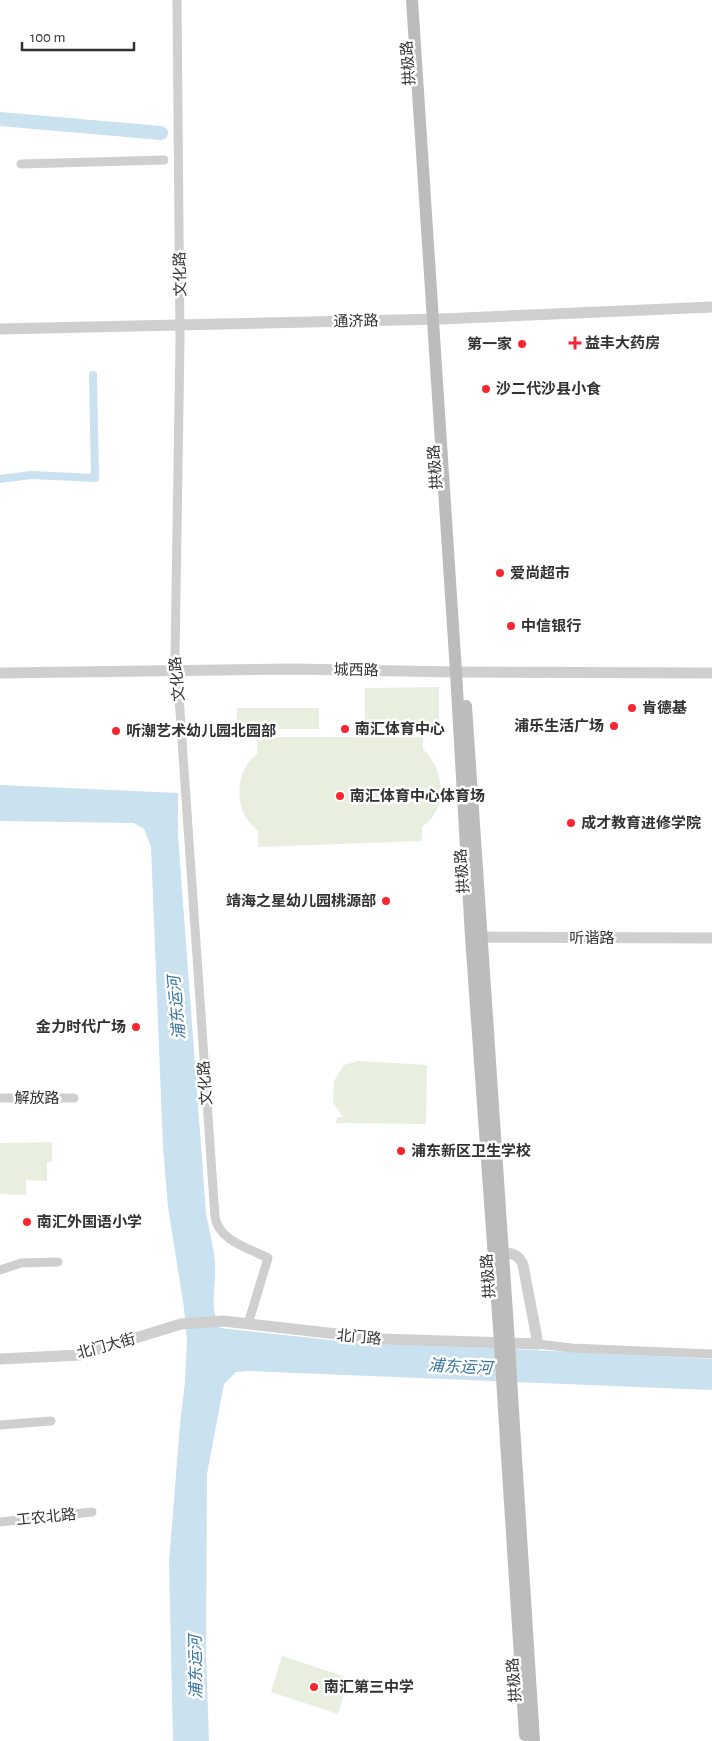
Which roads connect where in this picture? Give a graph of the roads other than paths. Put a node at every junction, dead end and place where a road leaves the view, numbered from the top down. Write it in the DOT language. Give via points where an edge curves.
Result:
graph roads {
  1 [pos="177,0"];
  2 [pos="412,0"];
  3 [pos="420,0"];
  4 [pos="164,160"];
  5 [pos="21,164"];
  6 [pos="712,307"];
  7 [pos="437,320"];
  8 [pos="180,325"];
  9 [pos="0,329"];
  10 [pos="176,671"];
  11 [pos="460,672"];
  12 [pos="0,673"];
  13 [pos="712,673"];
  14 [pos="477,937"];
  15 [pos="712,938"];
  16 [pos="0,1098"];
  17 [pos="74,1098"];
  18 [pos="502,1253"];
  19 [pos="58,1262"];
  20 [pos="0,1270"];
  21 [pos="181,1324"];
  22 [pos="248,1324"];
  23 [pos="503,1328"];
  24 [pos="538,1344"];
  25 [pos="712,1354"];
  26 [pos="0,1359"];
  27 [pos="509,1410"];
  28 [pos="51,1421"];
  29 [pos="0,1425"];
  30 [pos="92,1512"];
  31 [pos="0,1522"];
  32 [pos="525,1741"];
  33 [pos="534,1741"];
  1 -- 8 [label="street, 文化路"];
  2 -- 7 [label="main road, 拱极路"];
  3 -- 7 [label="main road, 拱极路"];
  4 -- 5 [label="street"];
  6 -- 7 [label="street, 通济路"];
  7 -- 8 [label="street, 通济路"];
  7 -- 11 [label="main road, 拱极路"];
  8 -- 9 [label="street, 通济路"];
  8 -- 10 [label="street, 文化路"];
  10 -- 11 [label="street, 城西路"];
  10 -- 12 [label="street, 城西路"];
  10 -- 22 [label="street, 文化路" via="215,1217 220,1231 228,1238 268,1258"];
  11 -- 13 [label="street, 城西路"];
  11 -- 14 [label="main road, 拱极路"];
  14 -- 15 [label="street, 听谐路"];
  14 -- 18 [label="main road, 拱极路"];
  14 -- 23 [label="main road, 拱极路"];
  16 -- 17 [label="street, 解放路"];
  18 -- 23 [label="main road, 拱极路"];
  18 -- 24 [label="street" via="515,1254 523,1265"];
  19 -- 20 [label="street" via="21,1263"];
  21 -- 22 [label="street, 北门路" via="223,1321"];
  21 -- 26 [label="street, 北门大街" via="80,1355"];
  22 -- 24 [label="street, 北门路" via="380,1340"];
  23 -- 27 [label="main road, 拱极路, bridge"];
  24 -- 25 [label="street, 北门路"];
  27 -- 32 [label="main road, 拱极路"];
  27 -- 33 [label="main road, 拱极路"];
  28 -- 29 [label="street"];
  30 -- 31 [label="street, 工农北路"];
}
